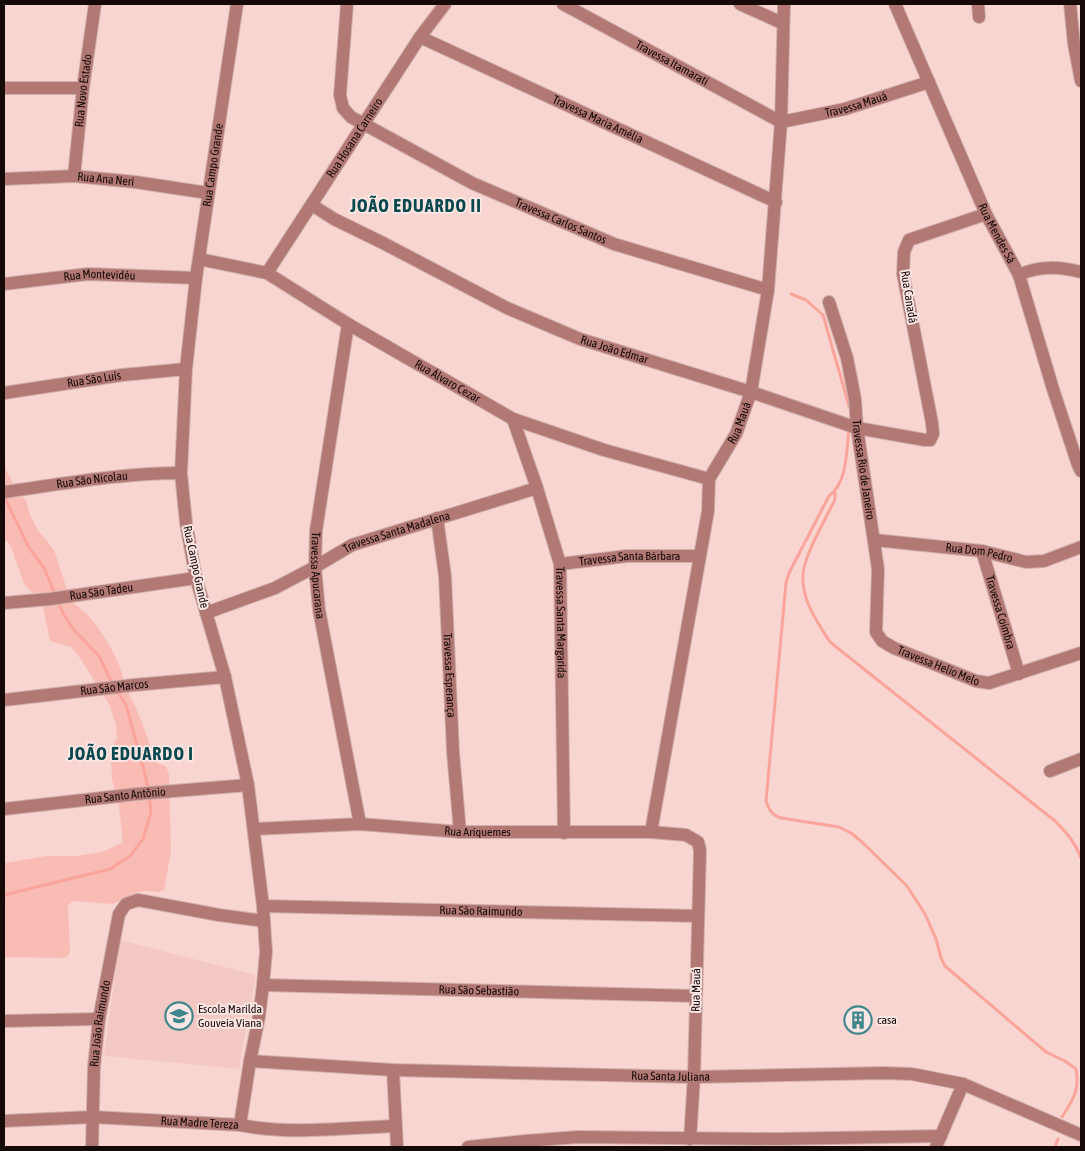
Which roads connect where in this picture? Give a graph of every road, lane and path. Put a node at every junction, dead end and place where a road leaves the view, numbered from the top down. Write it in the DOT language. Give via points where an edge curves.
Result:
graph roads {
  1 [pos="95,4"];
  2 [pos="237,4"];
  3 [pos="347,4"];
  4 [pos="446,4"];
  5 [pos="563,4"];
  6 [pos="740,4"];
  7 [pos="784,4"];
  8 [pos="895,4"];
  9 [pos="1070,4"];
  10 [pos="782,22"];
  11 [pos="420,37"];
  12 [pos="1081,81"];
  13 [pos="929,82"];
  14 [pos="4,88"];
  15 [pos="83,88"];
  16 [pos="781,122"];
  17 [pos="365,124"];
  18 [pos="74,176"];
  19 [pos="4,179"];
  20 [pos="208,193"];
  21 [pos="776,202"];
  22 [pos="312,205"];
  23 [pos="986,214"];
  24 [pos="199,259"];
  25 [pos="1081,272"];
  26 [pos="268,273"];
  27 [pos="1019,275"];
  28 [pos="196,278"];
  29 [pos="4,284"];
  30 [pos="768,290"];
  31 [pos="829,302"];
  32 [pos="348,324"];
  33 [pos="186,369"];
  34 [pos="751,392"];
  35 [pos="4,393"];
  36 [pos="513,419"];
  37 [pos="857,428"];
  38 [pos="933,434"];
  39 [pos="1081,471"];
  40 [pos="181,473"];
  41 [pos="709,479"];
  42 [pos="537,488"];
  43 [pos="8,492"];
  44 [pos="437,518"];
  45 [pos="874,540"];
  46 [pos="1081,547"];
  47 [pos="982,551"];
  48 [pos="700,556"];
  49 [pos="560,564"];
  50 [pos="315,567"];
  51 [pos="196,578"];
  52 [pos="4,603"];
  53 [pos="206,613"];
  54 [pos="882,641"];
  55 [pos="1081,653"];
  56 [pos="1019,674"];
  57 [pos="225,677"];
  58 [pos="4,700"];
  59 [pos="1081,759"];
  60 [pos="1050,771"];
  61 [pos="248,785"];
  62 [pos="4,809"];
  63 [pos="360,824"];
  64 [pos="254,829"];
  65 [pos="460,832"];
  66 [pos="651,832"];
  67 [pos="564,833"];
  68 [pos="698,842"];
  69 [pos="263,906"];
  70 [pos="698,916"];
  71 [pos="264,920"];
  72 [pos="263,985"];
  73 [pos="696,996"];
  74 [pos="99,1019"];
  75 [pos="4,1021"];
  76 [pos="250,1061"];
  77 [pos="393,1070"];
  78 [pos="694,1077"];
  79 [pos="963,1084"];
  80 [pos="93,1117"];
  81 [pos="4,1121"];
  82 [pos="240,1125"];
  83 [pos="395,1126"];
  84 [pos="1081,1135"];
  85 [pos="690,1139"];
  86 [pos="578,1142"];
  87 [pos="938,1142"];
  88 [pos="776,1143"];
  89 [pos="92,1147"];
  90 [pos="397,1147"];
  91 [pos="468,1147"];
  1 -- 15 [label="street, Rua Novo Estado"];
  2 -- 20 [label="street, Rua Campo Grande"];
  3 -- 17 [label="street, Travessa Carlos Santos" via="340,95 343,108 351,117"];
  4 -- 11 [label="street, Rua Hosana Carneiro"];
  5 -- 16 [label="street, Travessa Itamarati"];
  6 -- 10 [label="street"];
  7 -- 10 [label="street, Rua Mauá"];
  8 -- 13 [label="street, Rua Mendes Sá"];
  9 -- 12 [label="street"];
  10 -- 16 [label="street, Rua Mauá"];
  11 -- 17 [label="street, Rua Hosana Carneiro"];
  11 -- 21 [label="street, Travessa Maria Amélia"];
  13 -- 16 [label="street, Travessa Mauá" via="845,109"];
  13 -- 23 [label="street, Rua Mendes Sá"];
  14 -- 15 [label="street"];
  15 -- 18 [label="street, Rua Novo Estado"];
  16 -- 21 [label="street, Rua Mauá"];
  17 -- 22 [label="street, Rua Hosana Carneiro"];
  17 -- 30 [label="street, Travessa Carlos Santos" via="472,183 614,244"];
  18 -- 19 [label="street, Rua Ana Neri"];
  18 -- 20 [label="street, Rua Ana Neri"];
  20 -- 24 [label="street, Rua Campo Grande"];
  21 -- 30 [label="street, Rua Mauá"];
  22 -- 26 [label="street, Rua Hosana Carneiro"];
  22 -- 34 [label="street, Rua João Edmar" via="507,308 580,339"];
  23 -- 27 [label="street, Rua Mendes Sá"];
  23 -- 38 [label="street, Rua Canadá" via="908,240 904,252 904,274"];
  24 -- 26 [label="street, Rua Álvaro Cezar"];
  24 -- 28 [label="street, Rua Campo Grande"];
  25 -- 27 [label="street" via="1054,267 1031,269"];
  26 -- 32 [label="street, Rua Álvaro Cezar"];
  27 -- 39 [label="street, Rua Mendes Sá"];
  28 -- 29 [label="street, Rua Montevidéu" via="88,274"];
  28 -- 33 [label="street, Rua Campo Grande"];
  30 -- 34 [label="street, Rua Mauá"];
  31 -- 37 [label="street, Travessa Rio de Janeiro" via="846,358 855,399"];
  32 -- 36 [label="street, Rua Álvaro Cezar"];
  32 -- 50 [label="street, Travessa Apucarana" via="316,531"];
  33 -- 35 [label="street, Rua São Luís"];
  33 -- 40 [label="street, Rua Campo Grande"];
  34 -- 37 [label="street, Rua João Edmar"];
  34 -- 41 [label="street, Rua Mauá" via="736,434"];
  36 -- 41 [label="street, Rua Álvaro Cezar" via="604,450"];
  36 -- 42 [label="street, Travessa Santa Margarida"];
  37 -- 38 [label="street, Rua João Edmar" via="916,440 930,440"];
  37 -- 45 [label="street, Travessa Rio de Janeiro"];
  40 -- 43 [label="street, Rua São Nicolau" via="152,473"];
  40 -- 51 [label="street, Rua Campo Grande"];
  41 -- 48 [label="street, Rua Mauá" via="708,511"];
  42 -- 44 [label="street, Travessa Santa Madalena"];
  42 -- 49 [label="street, Travessa Santa Margarida"];
  44 -- 50 [label="street, Travessa Santa Madalena" via="352,545"];
  44 -- 65 [label="street, Travessa Esperança" via="445,576"];
  45 -- 47 [label="street, Rua Dom Pedro"];
  45 -- 54 [label="street, Travessa Rio de Janeiro" via="878,569 876,632"];
  46 -- 47 [label="street, Rua Dom Pedro" via="1044,561 1026,562"];
  47 -- 56 [label="street, Travessa Coimbra"];
  48 -- 49 [label="street, Travessa Santa Bárbara" via="627,556"];
  48 -- 66 [label="street, Rua Mauá"];
  49 -- 67 [label="street, Travessa Santa Margarida"];
  50 -- 53 [label="street, Travessa Santa Madalena" via="275,588"];
  50 -- 63 [label="street, Travessa Apucarana" via="319,610"];
  51 -- 52 [label="street, Rua São Tadeu"];
  51 -- 53 [label="street, Rua Campo Grande"];
  53 -- 57 [label="street, Rua Campo Grande"];
  54 -- 56 [label="street, Travessa Helio Melo" via="976,681 989,683"];
  55 -- 56 [label="street, Travessa Helio Melo"];
  57 -- 58 [label="street, Rua São Marcos"];
  57 -- 61 [label="street, Rua Campo Grande"];
  59 -- 60 [label="street"];
  61 -- 62 [label="street, Rua Santo Antônio"];
  61 -- 64 [label="street, Rua Campo Grande"];
  63 -- 64 [label="street, Rua Ariquemes"];
  63 -- 65 [label="street, Rua Ariquemes"];
  64 -- 69 [label="street, Rua Campo Grande"];
  65 -- 67 [label="street, Rua Ariquemes"];
  66 -- 67 [label="street, Rua Ariquemes"];
  66 -- 68 [label="street, Rua Ariquemes" via="686,835"];
  68 -- 70 [label="street, Rua Mauá"];
  69 -- 70 [label="street, Rua São Raimundo"];
  69 -- 71 [label="street, Rua Campo Grande"];
  70 -- 73 [label="street, Rua Mauá"];
  71 -- 72 [label="street, Rua Campo Grande"];
  71 -- 74 [label="street, Rua João Raimundo" via="138,900 126,904 119,914"];
  72 -- 73 [label="street, Rua São Sebastião"];
  72 -- 76 [label="street, Rua Campo Grande"];
  73 -- 78 [label="street, Rua Mauá"];
  74 -- 75 [label="street"];
  74 -- 80 [label="street, Rua João Raimundo"];
  76 -- 77 [label="street, Rua Santa Juliana"];
  76 -- 82 [label="street, Rua Campo Grande"];
  77 -- 78 [label="street, Rua Santa Juliana"];
  77 -- 83 [label="street"];
  78 -- 79 [label="street, Rua Santa Juliana" via="884,1073 912,1074"];
  78 -- 85 [label="street, Rua Mauá"];
  79 -- 84 [label="street, Rua Santa Juliana"];
  79 -- 87 [label="street"];
  80 -- 81 [label="street, Rua Madre Tereza"];
  80 -- 82 [label="street, Rua Madre Tereza"];
  80 -- 89 [label="street, Rua João Raimundo"];
  82 -- 83 [label="street, Rua Madre Tereza" via="264,1130"];
  83 -- 90 [label="street"];
  85 -- 86 [label="street"];
  85 -- 88 [label="street"];
  86 -- 91 [label="street" via="525,1141"];
  87 -- 88 [label="street"];
}
